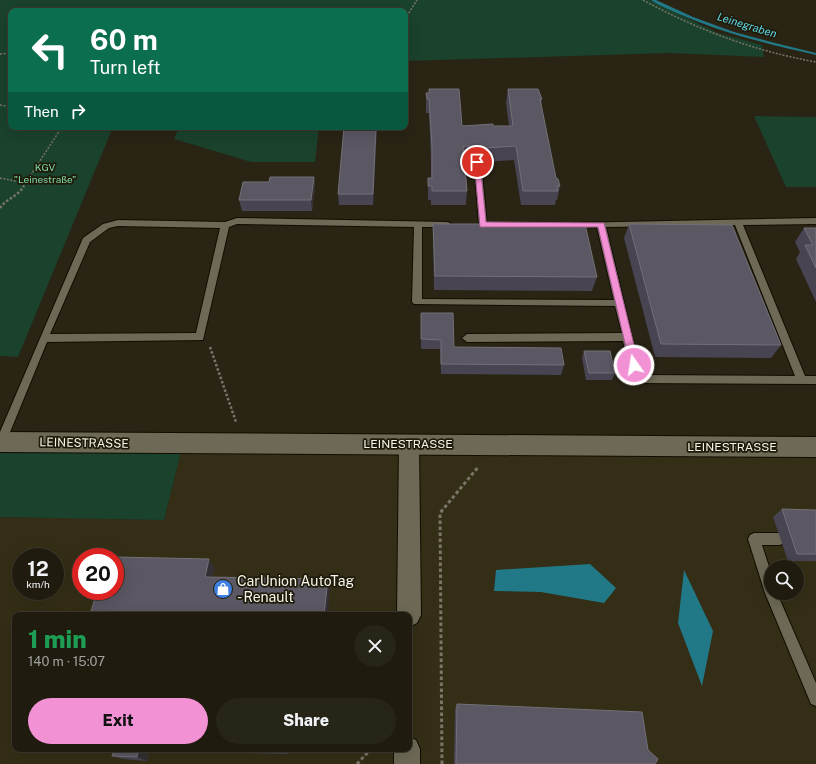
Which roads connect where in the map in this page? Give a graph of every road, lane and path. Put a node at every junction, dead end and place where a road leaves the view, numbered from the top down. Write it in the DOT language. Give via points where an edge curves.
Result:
graph roads {
  1 [pos="417,0"];
  2 [pos="643,0"];
  3 [pos="408,14"];
  4 [pos="816,62"];
  5 [pos="60,130"];
  6 [pos="477,162"];
  7 [pos="0,178"];
  8 [pos="25,183"];
  9 [pos="0,208"];
  10 [pos="816,221"];
  11 [pos="738,223"];
  12 [pos="225,225"];
  13 [pos="418,225"];
  14 [pos="454,225"];
  15 [pos="483,225"];
  16 [pos="562,225"];
  17 [pos="602,225"];
  18 [pos="619,302"];
  19 [pos="200,337"];
  20 [pos="628,337"];
  21 [pos="44,338"];
  22 [pos="467,338"];
  23 [pos="802,380"];
  24 [pos="816,380"];
  25 [pos="236,422"];
  26 [pos="1,442"];
  27 [pos="409,444"];
  28 [pos="816,447"];
  29 [pos="484,465"];
  30 [pos="780,539"];
  31 [pos="764,570"];
  32 [pos="774,600"];
  33 [pos="409,612"];
  34 [pos="816,699"];
  35 [pos="368,752"];
  36 [pos="407,752"];
  37 [pos="357,764"];
  38 [pos="407,764"];
  39 [pos="442,764"];
  1 -- 3 [label="path"];
  2 -- 4 [label="path" via="710,34 783,57"];
  5 -- 8 [label="path"];
  6 -- 15 [label="lane"];
  7 -- 8 [label="path"];
  8 -- 9 [label="path" via="18,196"];
  10 -- 11 [label="lane"];
  11 -- 17 [label="lane"];
  11 -- 23 [label="lane"];
  12 -- 13 [label="lane" via="237,221"];
  12 -- 19 [label="lane"];
  12 -- 21 [label="lane" via="118,223 96,232 86,240"];
  13 -- 14 [label="lane"];
  13 -- 18 [label="lane" via="417,302"];
  16 -- 17 [label="lane"];
  17 -- 18 [label="lane"];
  18 -- 20 [label="lane"];
  19 -- 21 [label="lane"];
  19 -- 25 [label="path" via="210,347"];
  20 -- 22 [label="lane"];
  20 -- 23 [label="lane" via="637,379"];
  21 -- 26 [label="lane"];
  23 -- 24 [label="lane"];
  26 -- 27 [label="main road, LEINESTRASSE"];
  27 -- 28 [label="main road, LEINESTRASSE"];
  27 -- 33 [label="street"];
  29 -- 39 [label="path" via="479,465 440,513"];
  30 -- 31 [label="lane" via="754,539"];
  32 -- 34 [label="lane"];
  35 -- 37 [label="path"];
  36 -- 38 [label="street"];
}
